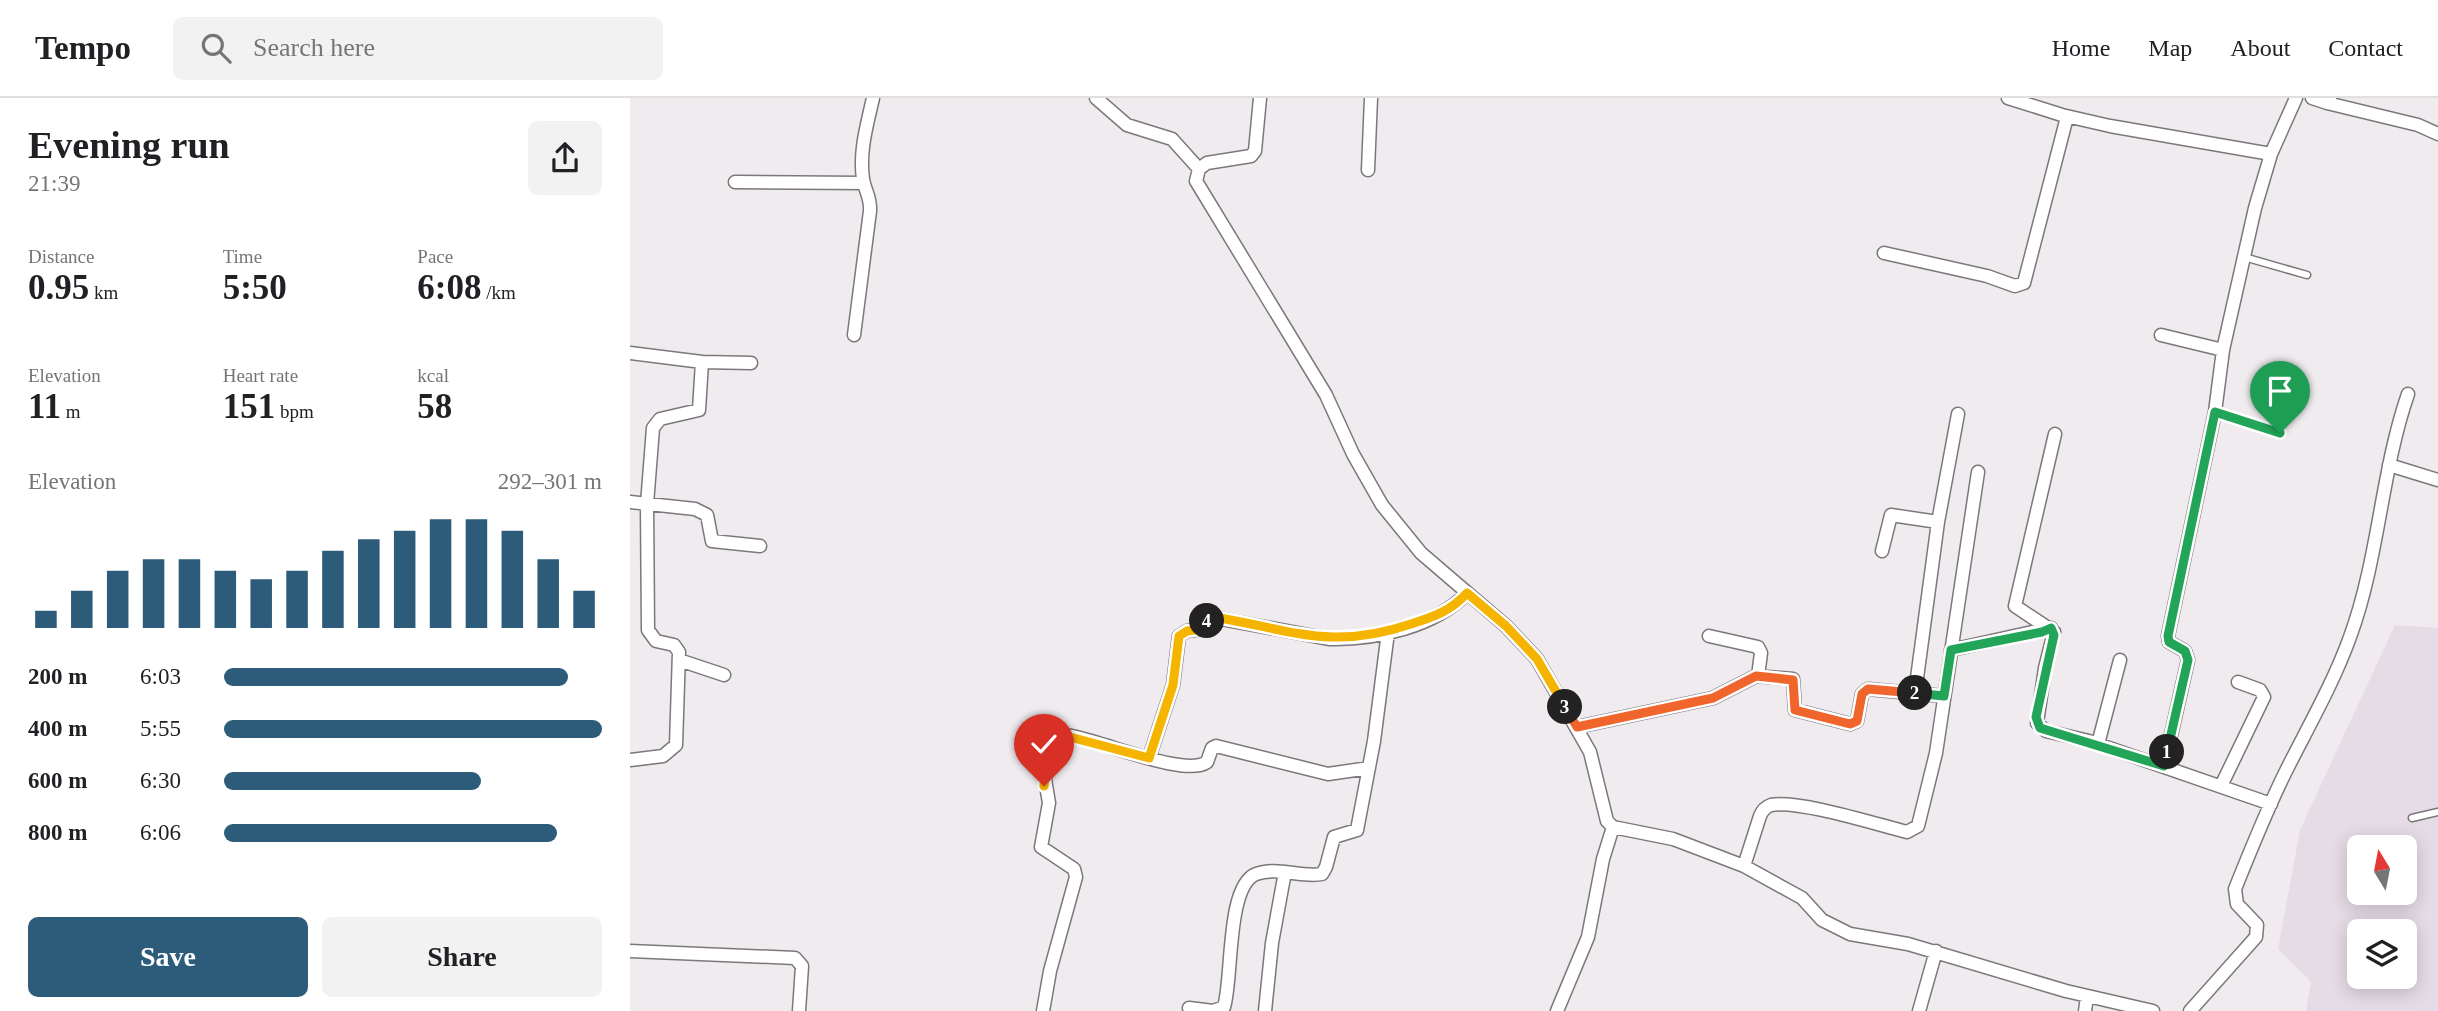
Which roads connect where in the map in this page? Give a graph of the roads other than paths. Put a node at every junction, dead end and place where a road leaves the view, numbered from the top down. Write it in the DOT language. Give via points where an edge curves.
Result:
graph roads {
  1 [pos="873,98"];
  2 [pos="1096,98"];
  3 [pos="1260,98"];
  4 [pos="1371,98"];
  5 [pos="2008,98"];
  6 [pos="2296,98"];
  7 [pos="2312,98"];
  8 [pos="2329,101"];
  9 [pos="2067,117"];
  10 [pos="2438,134"];
  11 [pos="2271,154"];
  12 [pos="1199,169"];
  13 [pos="1368,170"];
  14 [pos="735,182"];
  15 [pos="864,183"];
  16 [pos="1884,253"];
  17 [pos="2244,257"];
  18 [pos="2307,275"];
  19 [pos="854,335"];
  20 [pos="2161,335"];
  21 [pos="2223,350"];
  22 [pos="630,354"];
  23 [pos="702,362"];
  24 [pos="751,363"];
  25 [pos="2408,394"];
  26 [pos="2215,412"];
  27 [pos="1958,414"];
  28 [pos="2280,433"];
  29 [pos="2055,434"];
  30 [pos="2389,465"];
  31 [pos="1978,472"];
  32 [pos="2438,480"];
  33 [pos="630,502"];
  34 [pos="646,504"];
  35 [pos="1938,522"];
  36 [pos="760,546"];
  37 [pos="1882,551"];
  38 [pos="1467,593"];
  39 [pos="2051,628"];
  40 [pos="1388,632"];
  41 [pos="1709,636"];
  42 [pos="1951,650"];
  43 [pos="679,660"];
  44 [pos="2120,660"];
  45 [pos="724,675"];
  46 [pos="1758,676"];
  47 [pos="2238,682"];
  48 [pos="1915,693"];
  49 [pos="1944,696"];
  50 [pos="1577,727"];
  51 [pos="2098,744"];
  52 [pos="1149,758"];
  53 [pos="630,760"];
  54 [pos="2164,766"];
  55 [pos="1369,768"];
  56 [pos="2221,786"];
  57 [pos="2270,804"];
  58 [pos="2438,812"];
  59 [pos="2412,818"];
  60 [pos="1613,827"];
  61 [pos="1744,866"];
  62 [pos="1285,872"];
  63 [pos="630,951"];
  64 [pos="1936,951"];
  65 [pos="2087,997"];
  66 [pos="1189,1008"];
  67 [pos="799,1011"];
  68 [pos="1043,1011"];
  69 [pos="1265,1011"];
  70 [pos="1558,1011"];
  71 [pos="1919,1011"];
  72 [pos="2085,1011"];
  73 [pos="2153,1011"];
  74 [pos="2190,1011"];
  1 -- 15 [label="street" via="862,147"];
  2 -- 12 [label="street" via="1127,125 1172,139"];
  3 -- 12 [label="street" via="1251,156 1208,163"];
  4 -- 13 [label="street"];
  5 -- 9 [label="street"];
  6 -- 11 [label="street"];
  7 -- 8 [label="street"];
  8 -- 10 [label="street"];
  9 -- 11 [label="street"];
  9 -- 16 [label="street" via="2024,283 2015,286"];
  11 -- 17 [label="street"];
  12 -- 38 [label="street" via="1196,181 1200,191 1326,395 1382,505 1422,553"];
  14 -- 15 [label="street"];
  15 -- 19 [label="street" via="871,199"];
  17 -- 18 [label="lane"];
  17 -- 21 [label="street"];
  20 -- 21 [label="street"];
  21 -- 26 [label="street"];
  22 -- 23 [label="street"];
  23 -- 24 [label="street"];
  23 -- 34 [label="street" via="699,410 660,419 653,428"];
  25 -- 30 [label="street"];
  26 -- 28 [label="lane"];
  26 -- 54 [label="street" via="2168,636 2188,660"];
  27 -- 35 [label="street"];
  29 -- 39 [label="street" via="2015,606"];
  30 -- 32 [label="street"];
  30 -- 57 [label="street" via="2350,637"];
  31 -- 42 [label="street"];
  33 -- 34 [label="street"];
  34 -- 36 [label="street" via="704,512 712,541"];
  34 -- 43 [label="street" via="648,630 656,641 678,648"];
  35 -- 37 [label="street" via="1891,515"];
  35 -- 48 [label="street"];
  38 -- 40 [label="street" via="1445,612"];
  38 -- 50 [label="street" via="1537,659"];
  39 -- 42 [label="street"];
  39 -- 51 [label="street" via="2054,635 2037,723 2046,731"];
  40 -- 52 [label="street" via="1330,639 1214,617 1201,629 1182,632 1173,685"];
  40 -- 55 [label="street"];
  41 -- 46 [label="street" via="1758,647"];
  42 -- 49 [label="street"];
  43 -- 45 [label="street"];
  43 -- 53 [label="street" via="676,745 663,756"];
  44 -- 51 [label="street"];
  46 -- 48 [label="street" via="1793,680 1795,710 1850,724 1857,721 1862,694 1868,689"];
  46 -- 50 [label="street" via="1713,698"];
  47 -- 56 [label="street" via="2260,690 2264,697"];
  48 -- 49 [label="street"];
  49 -- 61 [label="street" via="1936,753 1914,831 1771,805 1760,817"];
  50 -- 60 [label="street" via="1590,752 1607,821"];
  51 -- 54 [label="street"];
  52 -- 55 [label="street" via="1203,765 1212,748 1221,747 1328,774"];
  52 -- 68 [label="street" via="1065,733 1050,736 1041,847 1076,873"];
  54 -- 56 [label="street"];
  55 -- 62 [label="street" via="1357,830 1334,836 1325,871 1317,875"];
  56 -- 57 [label="street"];
  57 -- 74 [label="street" via="2235,888 2237,904 2257,925 2256,937"];
  58 -- 59 [label="lane"];
  60 -- 61 [label="street" via="1673,839"];
  60 -- 70 [label="street" via="1588,937"];
  61 -- 64 [label="street" via="1802,898 1831,926"];
  62 -- 66 [label="street" via="1256,874 1242,887 1224,1007 1213,1011"];
  62 -- 69 [label="street"];
  63 -- 67 [label="street" via="799,959"];
  64 -- 65 [label="street"];
  64 -- 71 [label="street"];
  65 -- 72 [label="street"];
  65 -- 73 [label="street"];
}
